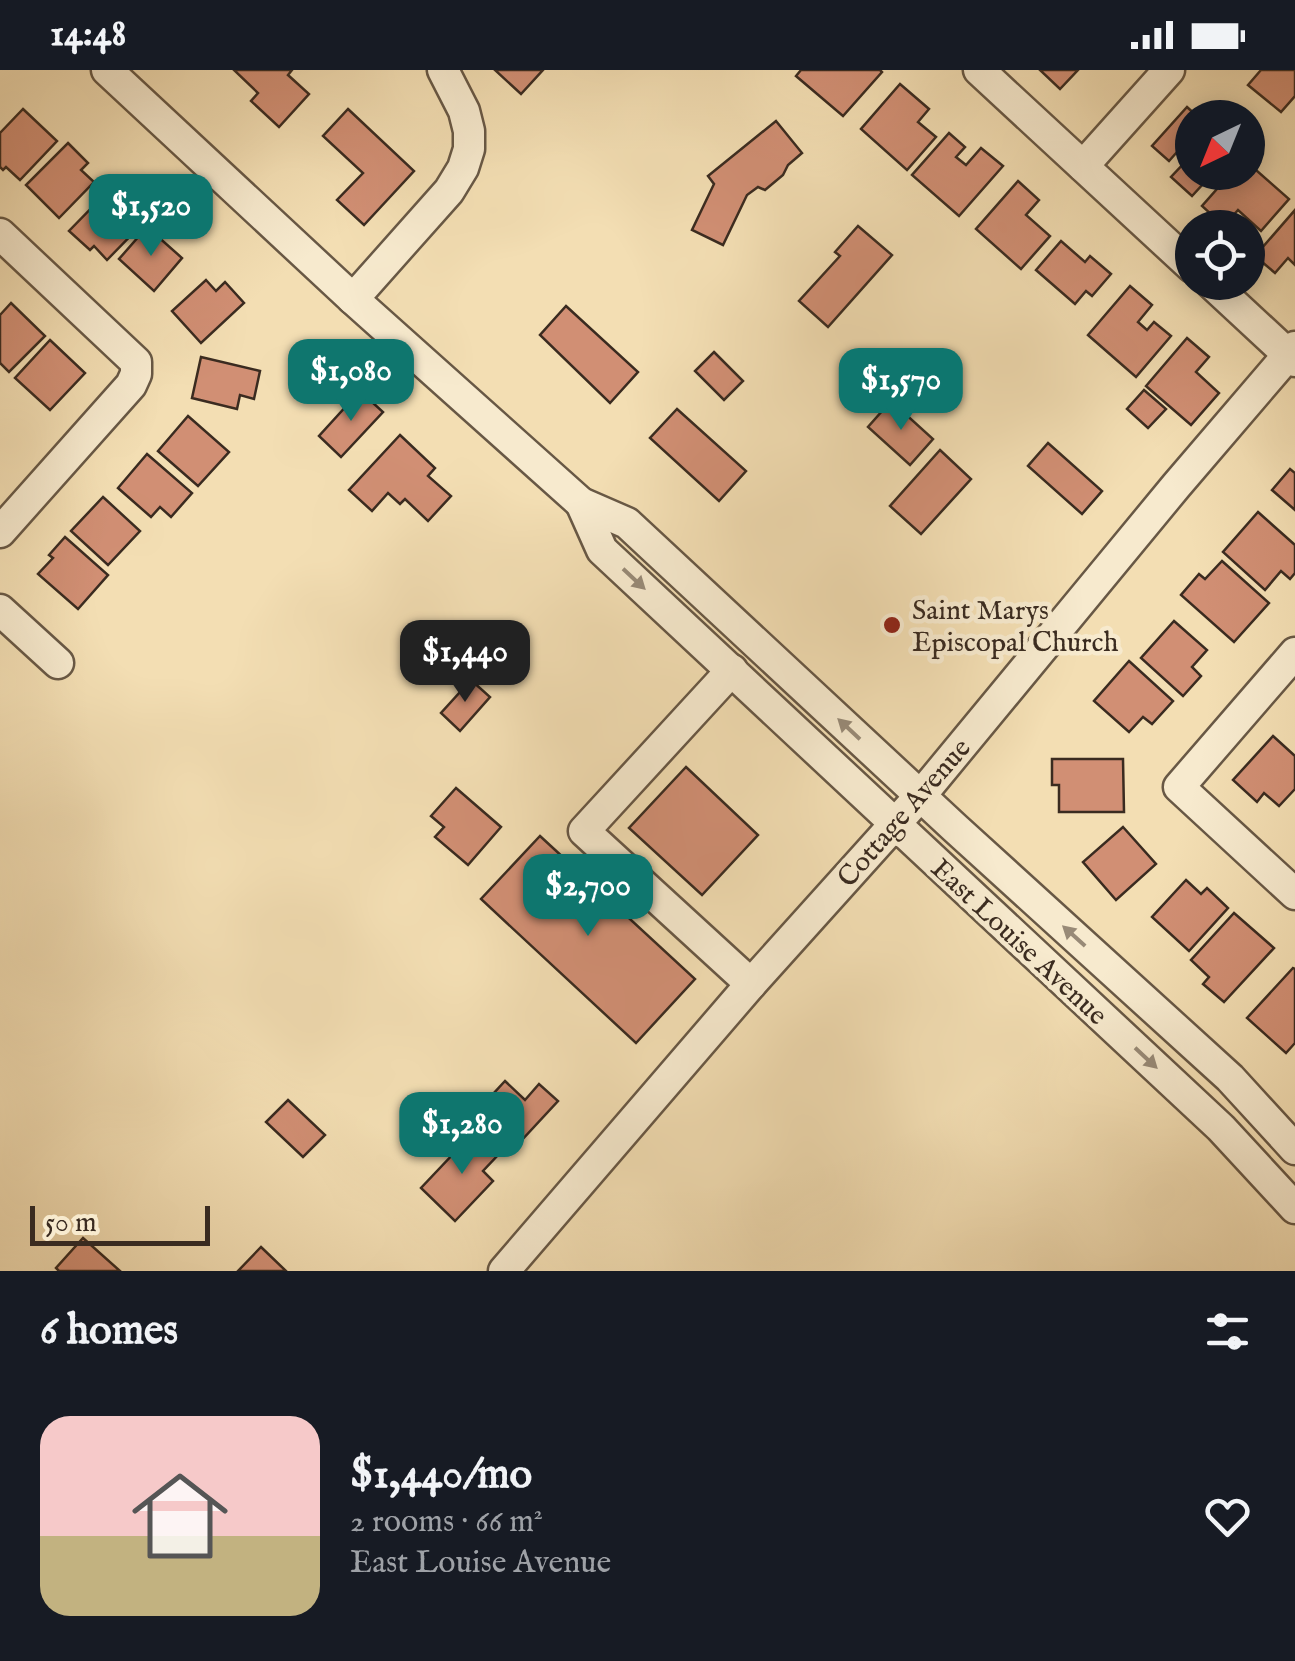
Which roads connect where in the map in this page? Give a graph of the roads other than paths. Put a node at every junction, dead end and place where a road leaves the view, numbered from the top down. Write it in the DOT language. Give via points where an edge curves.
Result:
graph roads {
  1 [pos="443,70"];
  2 [pos="979,70"];
  3 [pos="1169,70"];
  4 [pos="111,71"];
  5 [pos="1083,166"];
  6 [pos="0,234"];
  7 [pos="1175,250"];
  8 [pos="352,299"];
  9 [pos="1230,300"];
  10 [pos="1293,355"];
  11 [pos="581,503"];
  12 [pos="0,532"];
  13 [pos="0,610"];
  14 [pos="1295,653"];
  15 [pos="58,663"];
  16 [pos="732,670"];
  17 [pos="920,796"];
  18 [pos="895,824"];
  19 [pos="1295,894"];
  20 [pos="750,984"];
  21 [pos="1295,1149"];
  22 [pos="1295,1208"];
  23 [pos="504,1271"];
  1 -- 8 [label="street" via="469,131 463,168"];
  2 -- 5 [label="street"];
  3 -- 5 [label="street"];
  4 -- 8 [label="street, East Louise Avenue"];
  5 -- 7 [label="street"];
  6 -- 12 [label="street" via="136,362 131,385"];
  8 -- 11 [label="street, East Louise Avenue"];
  9 -- 10 [label="street"];
  10 -- 17 [label="street, Cottage Avenue"];
  11 -- 16 [label="street, East Louise Avenue, one-way" via="602,550"];
  17 -- 11 [label="street, East Louise Avenue, one-way" via="627,523"];
  13 -- 15 [label="street"];
  14 -- 19 [label="street" via="1180,787"];
  16 -- 18 [label="street, East Louise Avenue"];
  16 -- 20 [label="street" via="584,831"];
  17 -- 18 [label="street, Cottage Avenue"];
  21 -- 17 [label="street, East Louise Avenue, one-way" via="1230,1078"];
  18 -- 20 [label="street, Cottage Avenue"];
  18 -- 22 [label="street, East Louise Avenue, one-way" via="1222,1128"];
  20 -- 23 [label="street, Cottage Avenue"];
}
